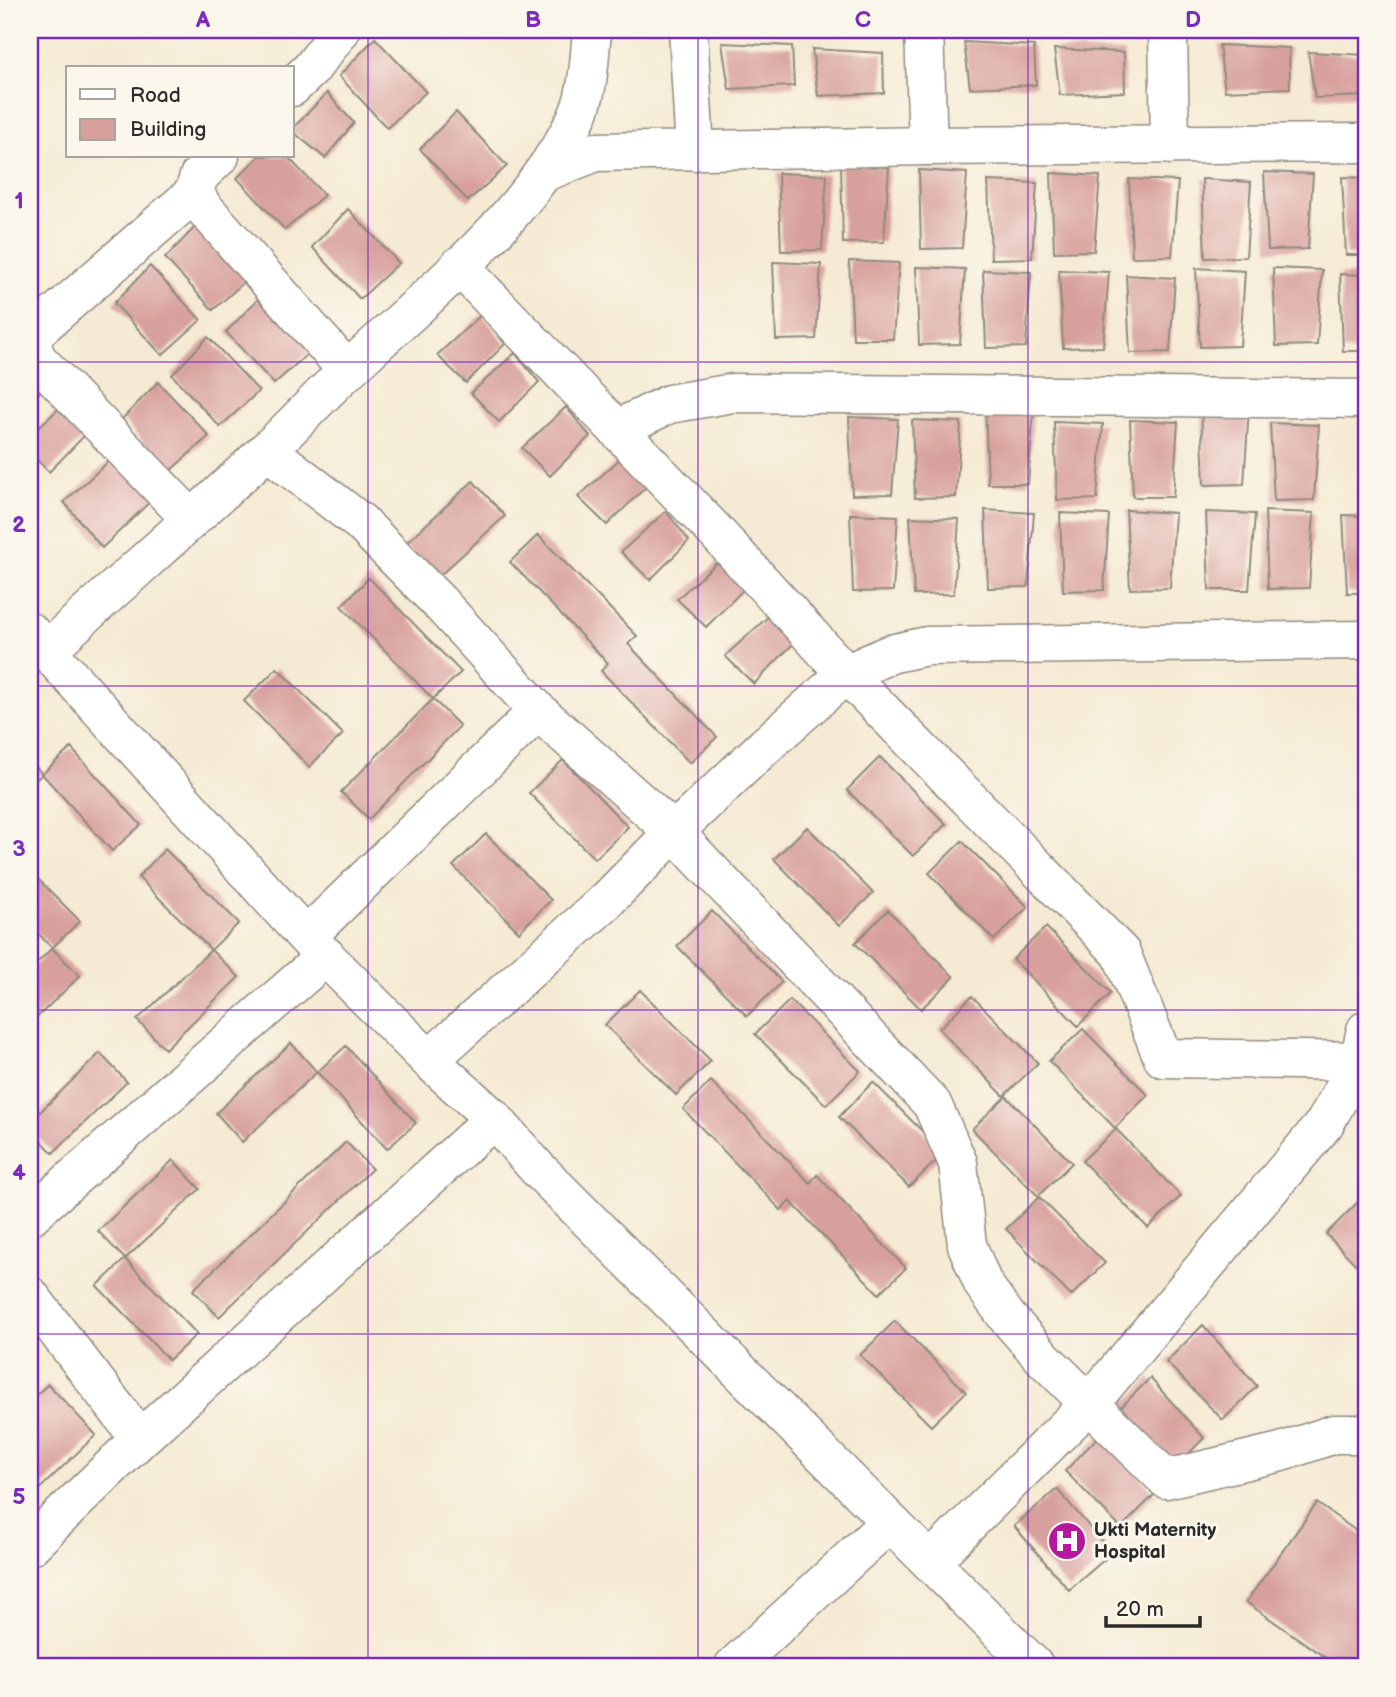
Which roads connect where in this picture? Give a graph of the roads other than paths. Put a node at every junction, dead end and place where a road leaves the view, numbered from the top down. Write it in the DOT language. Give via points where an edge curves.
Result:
graph roads {
  1 [pos="341,30"];
  2 [pos="592,30"];
  3 [pos="688,30"];
  4 [pos="924,30"];
  5 [pos="1168,30"];
  6 [pos="294,85"];
  7 [pos="1366,143"];
  8 [pos="1170,145"];
  9 [pos="928,146"];
  10 [pos="695,151"];
  11 [pos="218,158"];
  12 [pos="545,172"];
  13 [pos="194,193"];
  14 [pos="459,266"];
  15 [pos="31,347"];
  16 [pos="347,370"];
  17 [pos="1366,399"];
  18 [pos="617,429"];
  19 [pos="267,450"];
  20 [pos="191,519"];
  21 [pos="1366,640"];
  22 [pos="38,641"];
  23 [pos="846,674"];
  24 [pos="538,711"];
  25 [pos="674,832"];
  26 [pos="316,947"];
  27 [pos="1364,1051"];
  28 [pos="429,1059"];
  29 [pos="494,1119"];
  30 [pos="30,1216"];
  31 [pos="30,1296"];
  32 [pos="1089,1404"];
  33 [pos="1366,1434"];
  34 [pos="140,1439"];
  35 [pos="890,1522"];
  36 [pos="30,1546"];
  37 [pos="931,1561"];
  38 [pos="733,1667"];
  39 [pos="1035,1667"];
  1 -- 6 [label="street"];
  2 -- 12 [label="street" via="588,80 576,120"];
  3 -- 10 [label="street"];
  4 -- 9 [label="street"];
  5 -- 8 [label="street"];
  7 -- 8 [label="street"];
  8 -- 9 [label="street"];
  9 -- 10 [label="street"];
  10 -- 12 [label="street" via="596,152"];
  11 -- 13 [label="street" via="199,176"];
  12 -- 14 [label="street" via="505,221"];
  13 -- 15 [label="street" via="35,332"];
  13 -- 16 [label="street"];
  14 -- 16 [label="street"];
  14 -- 18 [label="street"];
  15 -- 20 [label="street" via="37,359"];
  16 -- 19 [label="street"];
  17 -- 18 [label="street" via="733,393 669,404"];
  18 -- 23 [label="street"];
  19 -- 20 [label="street"];
  19 -- 24 [label="street" via="360,523"];
  20 -- 22 [label="street"];
  21 -- 23 [label="street" via="927,646 890,654"];
  22 -- 26 [label="street"];
  23 -- 25 [label="street"];
  23 -- 27 [label="street" via="1121,953 1163,1058"];
  24 -- 25 [label="street"];
  24 -- 26 [label="street"];
  25 -- 28 [label="street" via="605,902"];
  25 -- 32 [label="street" via="932,1104 958,1163 967,1245 983,1284 1044,1359"];
  26 -- 28 [label="street"];
  26 -- 30 [label="street"];
  27 -- 32 [label="street" via="1325,1123"];
  28 -- 29 [label="street"];
  29 -- 34 [label="street"];
  29 -- 35 [label="street" via="537,1168"];
  31 -- 34 [label="street"];
  32 -- 33 [label="street" via="1166,1479 1281,1452 1334,1434"];
  32 -- 37 [label="street"];
  34 -- 36 [label="street"];
  35 -- 37 [label="street"];
  35 -- 38 [label="street"];
  37 -- 39 [label="street"];
}
